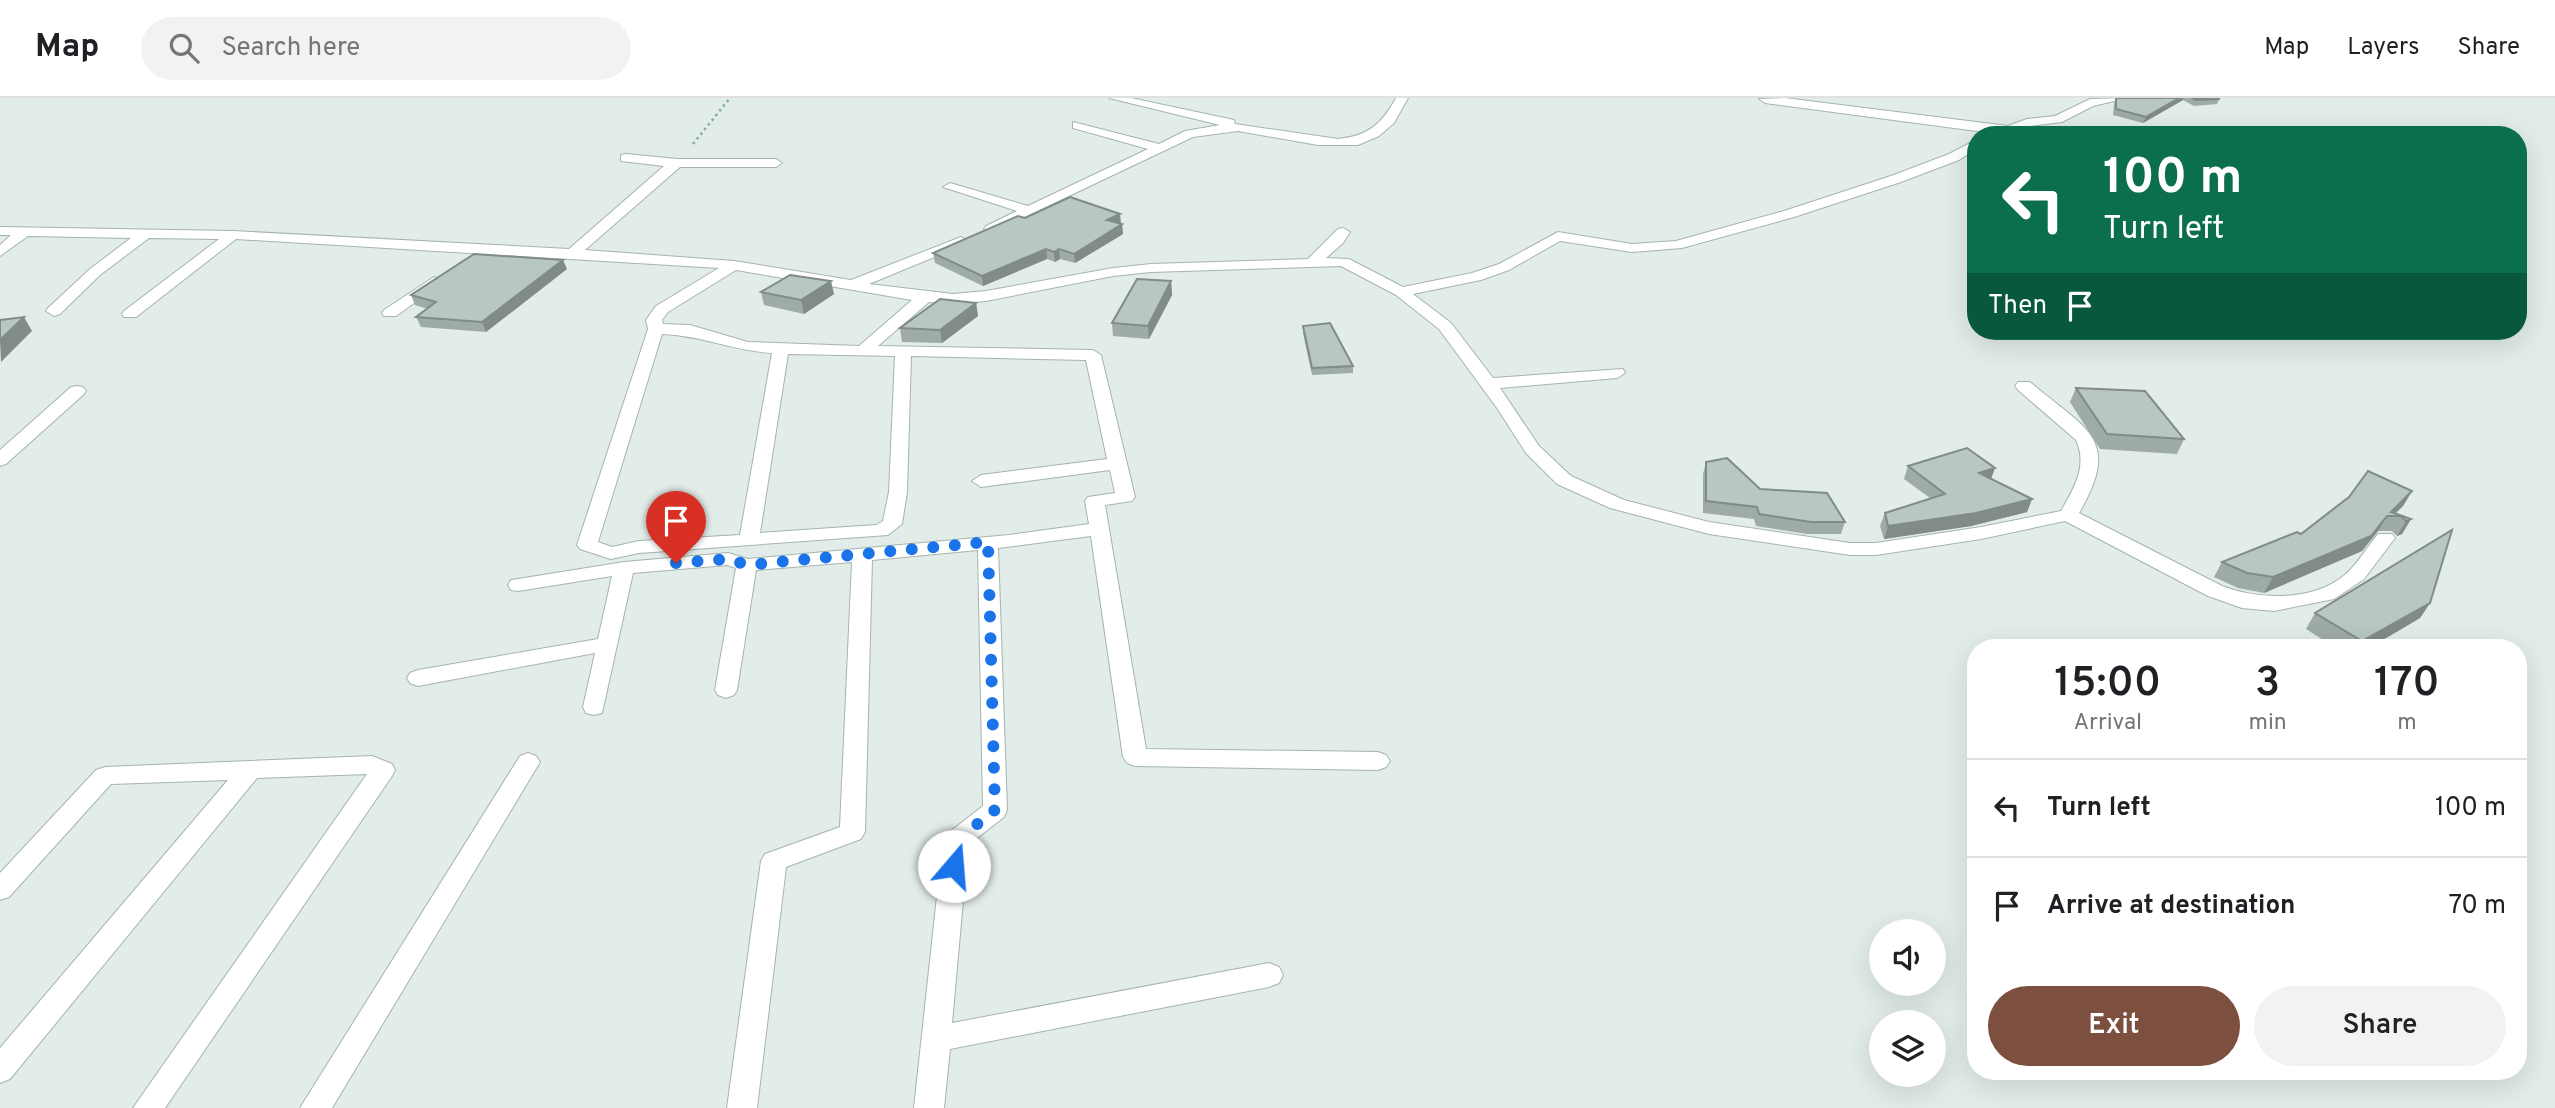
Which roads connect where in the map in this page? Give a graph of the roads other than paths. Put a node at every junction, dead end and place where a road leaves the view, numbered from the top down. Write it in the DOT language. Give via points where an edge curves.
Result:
graph roads {
  1 [pos="1115,98"];
  2 [pos="1402,98"];
  3 [pos="2123,98"];
  4 [pos="2133,98"];
  5 [pos="1765,99"];
  6 [pos="1077,125"];
  7 [pos="1978,126"];
  8 [pos="2020,126"];
  9 [pos="1238,128"];
  10 [pos="1160,148"];
  11 [pos="1967,149"];
  12 [pos="626,158"];
  13 [pos="677,163"];
  14 [pos="776,163"];
  15 [pos="950,187"];
  16 [pos="1031,211"];
  17 [pos="0,231"];
  18 [pos="25,231"];
  19 [pos="1343,232"];
  20 [pos="146,233"];
  21 [pos="233,235"];
  22 [pos="479,250"];
  23 [pos="0,252"];
  24 [pos="574,252"];
  25 [pos="1314,261"];
  26 [pos="734,265"];
  27 [pos="853,285"];
  28 [pos="1401,292"];
  29 [pos="925,297"];
  30 [pos="54,311"];
  31 [pos="390,313"];
  32 [pos="130,314"];
  33 [pos="656,329"];
  34 [pos="781,349"];
  35 [pos="863,351"];
  36 [pos="903,352"];
  37 [pos="1617,373"];
  38 [pos="1488,384"];
  39 [pos="2024,386"];
  40 [pos="77,391"];
  41 [pos="0,460"];
  42 [pos="1117,463"];
  43 [pos="981,481"];
  44 [pos="2068,515"];
  45 [pos="1099,529"];
  46 [pos="2385,538"];
  47 [pos="749,540"];
  48 [pos="988,542"];
  49 [pos="862,554"];
  50 [pos="747,565"];
  51 [pos="624,568"];
  52 [pos="518,584"];
  53 [pos="607,644"];
  54 [pos="418,678"];
  55 [pos="726,690"];
  56 [pos="594,707"];
  57 [pos="1378,761"];
  58 [pos="528,762"];
  59 [pos="250,770"];
  60 [pos="0,890"];
  61 [pos="1269,975"];
  62 [pos="936,1039"];
  63 [pos="0,1070"];
  64 [pos="148,1108"];
  65 [pos="315,1108"];
  66 [pos="741,1108"];
  67 [pos="929,1108"];
  1 -- 9 [label="street" via="1221,120"];
  2 -- 9 [label="street" via="1388,122 1359,141 1321,141"];
  3 -- 4 [label="street"];
  3 -- 8 [label="street" via="2090,103 2058,120"];
  5 -- 7 [label="street"];
  6 -- 10 [label="street"];
  9 -- 10 [label="street" via="1198,132"];
  10 -- 16 [label="street"];
  11 -- 28 [label="street" via="1896,179 1789,214 1677,244 1632,248 1558,236 1504,267 1476,277"];
  12 -- 13 [label="street"];
  13 -- 14 [label="street"];
  13 -- 24 [label="street"];
  15 -- 16 [label="street"];
  16 -- 27 [label="street"];
  17 -- 18 [label="street"];
  18 -- 20 [label="street"];
  18 -- 23 [label="street"];
  19 -- 25 [label="street"];
  20 -- 21 [label="street"];
  20 -- 30 [label="street"];
  21 -- 22 [label="street"];
  21 -- 32 [label="street"];
  22 -- 24 [label="street"];
  22 -- 31 [label="street"];
  24 -- 26 [label="street"];
  25 -- 28 [label="street" via="1344,262"];
  25 -- 29 [label="street" via="1151,268 986,296"];
  26 -- 27 [label="street"];
  26 -- 33 [label="street" via="662,309 654,320"];
  27 -- 29 [label="street"];
  28 -- 38 [label="street" via="1445,326"];
  29 -- 35 [label="street"];
  33 -- 34 [label="street" via="690,330 747,347"];
  33 -- 47 [label="street" via="587,545 611,553"];
  34 -- 35 [label="street"];
  34 -- 47 [label="street"];
  35 -- 36 [label="street"];
  36 -- 42 [label="street" via="1093,355"];
  36 -- 47 [label="street" via="898,492 892,524 881,531"];
  37 -- 38 [label="street"];
  38 -- 44 [label="street" via="1532,449 1564,480 1660,517 1850,549 1876,549"];
  39 -- 44 [label="street" via="2088,444 2089,478"];
  40 -- 41 [label="street"];
  42 -- 43 [label="street"];
  42 -- 45 [label="street" via="1125,497 1095,501"];
  44 -- 46 [label="street" via="2215,590 2242,601 2274,604 2327,594 2357,575"];
  45 -- 48 [label="street"];
  45 -- 57 [label="street" via="1135,757"];
  48 -- 49 [label="street"];
  48 -- 62 [label="street" via="995,810 956,841"];
  49 -- 50 [label="street"];
  49 -- 66 [label="street" via="852,832 774,861"];
  50 -- 51 [label="street" via="728,559"];
  50 -- 55 [label="street"];
  51 -- 52 [label="street"];
  51 -- 53 [label="street"];
  53 -- 54 [label="street"];
  53 -- 56 [label="street"];
  58 -- 65 [label="street"];
  59 -- 60 [label="street" via="105,776"];
  59 -- 63 [label="street"];
  59 -- 64 [label="street" via="372,765 383,770"];
  61 -- 62 [label="street"];
  62 -- 67 [label="street"];
}
